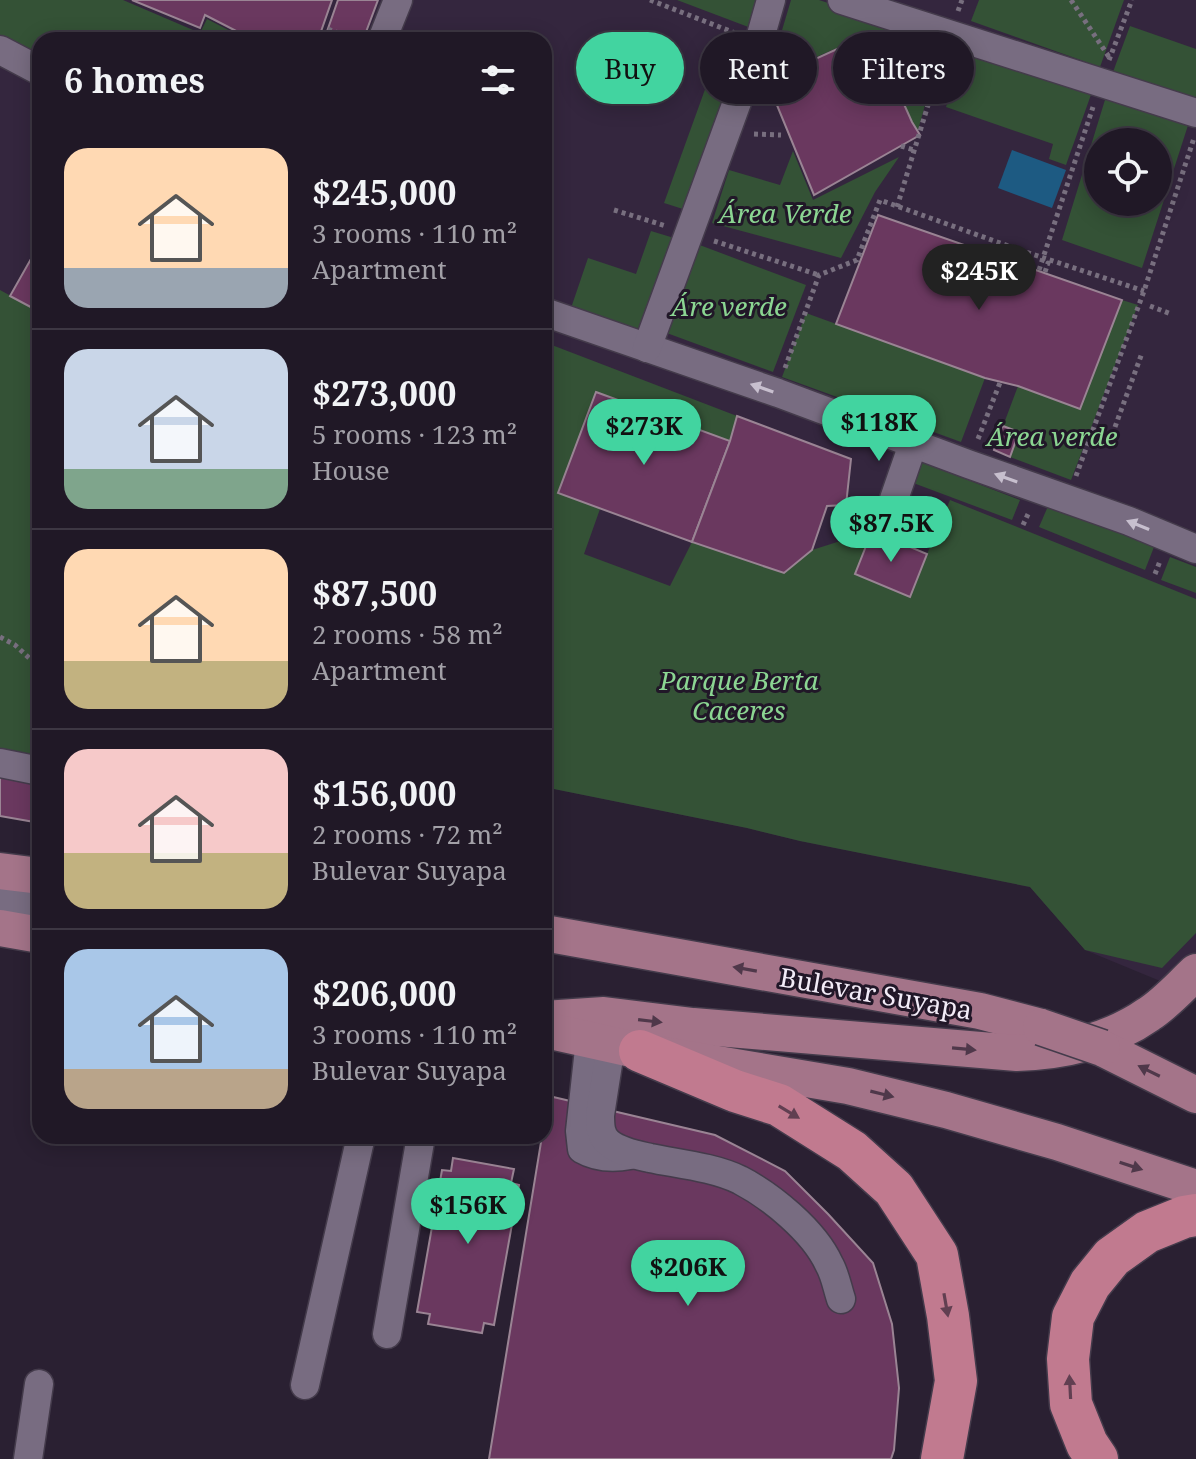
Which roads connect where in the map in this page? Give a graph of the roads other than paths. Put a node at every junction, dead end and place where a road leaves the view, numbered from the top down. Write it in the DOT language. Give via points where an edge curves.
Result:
graph roads {
  1 [pos="398,0"];
  2 [pos="771,0"];
  3 [pos="842,0"];
  4 [pos="385,32"];
  5 [pos="0,50"];
  6 [pos="32,67"];
  7 [pos="1196,113"];
  8 [pos="552,315"];
  9 [pos="647,348"];
  10 [pos="913,444"];
  11 [pos="894,499"];
  12 [pos="1196,549"];
  13 [pos="0,763"];
  14 [pos="32,769"];
  15 [pos="0,871"];
  16 [pos="32,875"];
  17 [pos="0,897"];
  18 [pos="32,903"];
  19 [pos="0,928"];
  20 [pos="32,934"];
  21 [pos="552,934"];
  22 [pos="1196,972"];
  23 [pos="552,1006"];
  24 [pos="552,1021"];
  25 [pos="552,1031"];
  26 [pos="611,1038"];
  27 [pos="1196,1095"];
  28 [pos="359,1144"];
  29 [pos="420,1144"];
  30 [pos="1196,1188"];
  31 [pos="1196,1215"];
  32 [pos="841,1299"];
  33 [pos="387,1334"];
  34 [pos="39,1384"];
  35 [pos="305,1385"];
  36 [pos="28,1459"];
  37 [pos="942,1459"];
  38 [pos="1097,1459"];
  1 -- 4 [label="street"];
  2 -- 9 [label="street"];
  3 -- 7 [label="street" via="949,34 1106,70"];
  5 -- 6 [label="street"];
  8 -- 9 [label="street"];
  10 -- 9 [label="street, one-way"];
  10 -- 11 [label="street"];
  12 -- 10 [label="street, one-way"];
  13 -- 14 [label="street"];
  15 -- 16 [label="main road"];
  17 -- 18 [label="street"];
  19 -- 20 [label="main road"];
  27 -- 21 [label="main road, Bulevar Suyapa, one-way, bridge" via="1102,1048 980,1011"];
  26 -- 22 [label="main road, one-way" via="724,1028 1030,1053 1089,1043 1121,1029 1150,1014"];
  23 -- 26 [label="street"];
  24 -- 26 [label="main road"];
  25 -- 26 [label="main road"];
  26 -- 30 [label="main road, one-way" via="946,1110"];
  26 -- 32 [label="street" via="580,1131 582,1149 592,1155 635,1154 739,1180 809,1235 829,1262"];
  26 -- 37 [label="highway, one-way" via="779,1105 852,1151 894,1189 937,1255 948,1316 956,1381"];
  28 -- 35 [label="street"];
  29 -- 33 [label="street"];
  38 -- 31 [label="highway, one-way" via="1071,1404 1068,1359 1073,1317 1112,1257 1147,1232"];
  34 -- 36 [label="street"];
}
